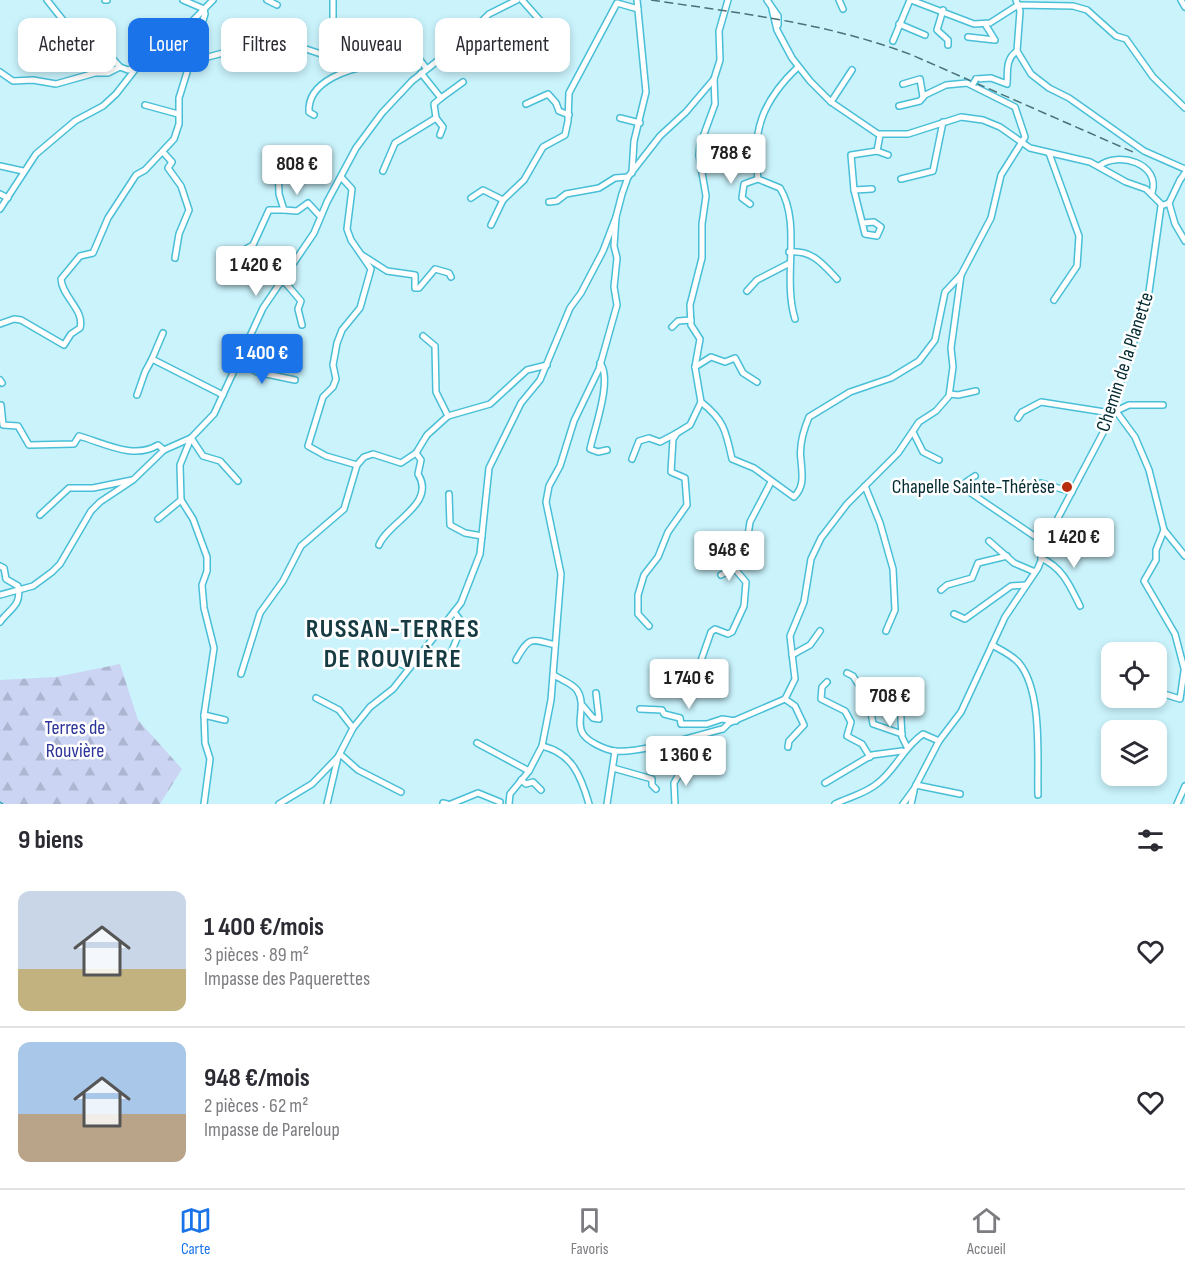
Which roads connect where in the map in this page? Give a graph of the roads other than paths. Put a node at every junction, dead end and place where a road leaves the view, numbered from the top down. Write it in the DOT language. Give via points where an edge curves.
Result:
graph roads {
  1 [pos="47,0"];
  2 [pos="183,0"];
  3 [pos="213,0"];
  4 [pos="267,0"];
  5 [pos="333,0"];
  6 [pos="517,0"];
  7 [pos="522,0"];
  8 [pos="728,0"];
  9 [pos="767,0"];
  10 [pos="839,0"];
  11 [pos="911,0"];
  12 [pos="1181,0"];
  13 [pos="1018,2"];
  14 [pos="638,4"];
  15 [pos="277,5"];
  16 [pos="1185,7"];
  17 [pos="204,9"];
  18 [pos="843,9"];
  19 [pos="943,10"];
  20 [pos="195,18"];
  21 [pos="204,18"];
  22 [pos="538,18"];
  23 [pos="898,24"];
  24 [pos="985,24"];
  25 [pos="926,35"];
  26 [pos="968,37"];
  27 [pos="893,41"];
  28 [pos="948,45"];
  29 [pos="307,49"];
  30 [pos="1017,51"];
  31 [pos="120,67"];
  32 [pos="798,67"];
  33 [pos="426,68"];
  34 [pos="128,70"];
  35 [pos="852,70"];
  36 [pos="0,72"];
  37 [pos="134,72"];
  38 [pos="186,72"];
  39 [pos="421,73"];
  40 [pos="714,79"];
  41 [pos="463,82"];
  42 [pos="974,83"];
  43 [pos="903,84"];
  44 [pos="441,98"];
  45 [pos="921,99"];
  46 [pos="831,102"];
  47 [pos="526,104"];
  48 [pos="145,105"];
  49 [pos="899,106"];
  50 [pos="1185,108"];
  51 [pos="178,114"];
  52 [pos="569,115"];
  53 [pos="314,116"];
  54 [pos="436,118"];
  55 [pos="620,118"];
  56 [pos="943,122"];
  57 [pos="640,123"];
  58 [pos="440,135"];
  59 [pos="880,135"];
  60 [pos="1021,142"];
  61 [pos="877,151"];
  62 [pos="163,152"];
  63 [pos="1049,153"];
  64 [pos="888,155"];
  65 [pos="278,164"];
  66 [pos="0,165"];
  67 [pos="1099,166"];
  68 [pos="22,171"];
  69 [pos="383,171"];
  70 [pos="1185,171"];
  71 [pos="630,175"];
  72 [pos="341,177"];
  73 [pos="758,179"];
  74 [pos="901,179"];
  75 [pos="872,189"];
  76 [pos="854,190"];
  77 [pos="1152,193"];
  78 [pos="0,194"];
  79 [pos="8,198"];
  80 [pos="471,198"];
  81 [pos="503,200"];
  82 [pos="549,202"];
  83 [pos="750,204"];
  84 [pos="1166,204"];
  85 [pos="0,209"];
  86 [pos="284,210"];
  87 [pos="320,216"];
  88 [pos="616,217"];
  89 [pos="863,223"];
  90 [pos="491,225"];
  91 [pos="1185,241"];
  92 [pos="789,252"];
  93 [pos="361,254"];
  94 [pos="175,258"];
  95 [pos="230,258"];
  96 [pos="790,263"];
  97 [pos="961,275"];
  98 [pos="451,277"];
  99 [pos="837,279"];
  100 [pos="283,280"];
  101 [pos="747,291"];
  102 [pos="1054,300"];
  103 [pos="795,319"];
  104 [pos="691,320"];
  105 [pos="0,324"];
  106 [pos="302,325"];
  107 [pos="672,327"];
  108 [pos="163,333"];
  109 [pos="423,336"];
  110 [pos="153,359"];
  111 [pos="239,362"];
  112 [pos="600,363"];
  113 [pos="547,365"];
  114 [pos="695,367"];
  115 [pos="294,380"];
  116 [pos="757,382"];
  117 [pos="976,391"];
  118 [pos="950,394"];
  119 [pos="137,395"];
  120 [pos="223,395"];
  121 [pos="701,402"];
  122 [pos="1,405"];
  123 [pos="1164,405"];
  124 [pos="1114,410"];
  125 [pos="448,416"];
  126 [pos="1018,418"];
  127 [pos="913,432"];
  128 [pos="677,433"];
  129 [pos="191,438"];
  130 [pos="164,450"];
  131 [pos="607,450"];
  132 [pos="416,453"];
  133 [pos="632,459"];
  134 [pos="939,460"];
  135 [pos="357,465"];
  136 [pos="975,476"];
  137 [pos="133,480"];
  138 [pos="238,480"];
  139 [pos="771,482"];
  140 [pos="1041,483"];
  141 [pos="865,486"];
  142 [pos="1072,492"];
  143 [pos="449,494"];
  144 [pos="181,500"];
  145 [pos="40,515"];
  146 [pos="158,519"];
  147 [pos="1164,530"];
  148 [pos="482,536"];
  149 [pos="989,541"];
  150 [pos="1046,544"];
  151 [pos="379,545"];
  152 [pos="1006,556"];
  153 [pos="1185,556"];
  154 [pos="1041,558"];
  155 [pos="0,566"];
  156 [pos="734,568"];
  157 [pos="1035,572"];
  158 [pos="721,575"];
  159 [pos="1026,585"];
  160 [pos="19,589"];
  161 [pos="941,590"];
  162 [pos="0,595"];
  163 [pos="1080,606"];
  164 [pos="454,612"];
  165 [pos="954,615"];
  166 [pos="0,622"];
  167 [pos="649,626"];
  168 [pos="820,631"];
  169 [pos="886,631"];
  170 [pos="555,645"];
  171 [pos="992,645"];
  172 [pos="792,655"];
  173 [pos="450,656"];
  174 [pos="364,659"];
  175 [pos="516,660"];
  176 [pos="408,668"];
  177 [pos="1184,671"];
  178 [pos="698,672"];
  179 [pos="846,673"];
  180 [pos="241,674"];
  181 [pos="554,675"];
  182 [pos="827,682"];
  183 [pos="596,693"];
  184 [pos="1167,695"];
  185 [pos="316,698"];
  186 [pos="785,699"];
  187 [pos="900,701"];
  188 [pos="583,706"];
  189 [pos="640,709"];
  190 [pos="204,715"];
  191 [pos="225,720"];
  192 [pos="737,721"];
  193 [pos="352,728"];
  194 [pos="902,734"];
  195 [pos="676,740"];
  196 [pos="939,741"];
  197 [pos="477,743"];
  198 [pos="542,746"];
  199 [pos="789,747"];
  200 [pos="905,749"];
  201 [pos="615,751"];
  202 [pos="339,756"];
  203 [pos="870,757"];
  204 [pos="613,768"];
  205 [pos="529,771"];
  206 [pos="521,780"];
  207 [pos="825,783"];
  208 [pos="1185,786"];
  209 [pos="915,787"];
  210 [pos="656,789"];
  211 [pos="541,790"];
  212 [pos="401,792"];
  213 [pos="960,794"];
  214 [pos="510,795"];
  215 [pos="1038,795"];
  216 [pos="500,803"];
  217 [pos="204,804"];
  218 [pos="279,804"];
  219 [pos="327,804"];
  220 [pos="447,804"];
  221 [pos="509,804"];
  222 [pos="589,804"];
  223 [pos="607,804"];
  224 [pos="675,804"];
  225 [pos="835,804"];
  226 [pos="903,804"];
  227 [pos="911,804"];
  228 [pos="1177,804"];
  1 -- 31 [label="street" via="74,34 100,46"];
  2 -- 17 [label="street"];
  3 -- 17 [label="street"];
  4 -- 15 [label="street"];
  5 -- 29 [label="street" via="333,58"];
  6 -- 33 [label="street" via="489,14"];
  7 -- 22 [label="street"];
  8 -- 40 [label="street" via="719,31 720,60"];
  9 -- 32 [label="street" via="778,16 782,38"];
  10 -- 18 [label="street"];
  11 -- 19 [label="street"];
  11 -- 23 [label="street"];
  12 -- 16 [label="street"];
  13 -- 24 [label="street"];
  13 -- 30 [label="street"];
  13 -- 50 [label="street" via="1086,10 1116,36 1126,39 1153,77"];
  14 -- 52 [label="street" via="617,3 569,93"];
  14 -- 57 [label="street" via="646,92"];
  17 -- 20 [label="street"];
  17 -- 21 [label="street"];
  19 -- 24 [label="street" via="974,24"];
  19 -- 28 [label="street" via="937,30"];
  23 -- 25 [label="street"];
  23 -- 27 [label="street"];
  24 -- 26 [label="street" via="995,40"];
  30 -- 42 [label="street" via="1007,66 1007,84 991,78"];
  30 -- 70 [label="street" via="1031,74 1049,88 1144,151"];
  31 -- 34 [label="street"];
  31 -- 36 [label="street" via="56,84 13,81"];
  32 -- 46 [label="street"];
  32 -- 73 [label="street" via="775,93 757,129 754,154"];
  33 -- 39 [label="street"];
  33 -- 53 [label="street" via="407,46 373,65 342,72 329,78 310,101 309,112"];
  35 -- 46 [label="street"];
  37 -- 68 [label="street" via="116,94 75,121"];
  38 -- 51 [label="street"];
  39 -- 44 [label="street"];
  39 -- 72 [label="street" via="382,113 356,148"];
  40 -- 71 [label="street" via="687,112 660,136"];
  40 -- 104 [label="street" via="715,104 702,132 699,155 706,196 702,258 690,305"];
  41 -- 44 [label="street"];
  42 -- 45 [label="street" via="946,85"];
  42 -- 60 [label="street" via="1015,107 1025,133"];
  43 -- 45 [label="street" via="920,79"];
  44 -- 54 [label="street" via="432,109"];
  45 -- 49 [label="street"];
  46 -- 59 [label="street"];
  47 -- 52 [label="street" via="548,94 559,111"];
  48 -- 51 [label="street"];
  51 -- 62 [label="street" via="177,132"];
  52 -- 81 [label="street" via="565,135 543,147 524,180"];
  54 -- 58 [label="street" via="443,127"];
  54 -- 69 [label="street" via="395,143"];
  55 -- 57 [label="street"];
  56 -- 59 [label="street" via="909,134"];
  56 -- 60 [label="street" via="961,117 983,120"];
  56 -- 74 [label="street" via="933,171"];
  57 -- 71 [label="street"];
  59 -- 61 [label="street"];
  60 -- 63 [label="street"];
  60 -- 97 [label="street" via="1000,175 991,218"];
  61 -- 64 [label="street"];
  61 -- 76 [label="street" via="851,155"];
  62 -- 94 [label="street" via="172,162 168,168 181,186 189,210"];
  62 -- 105 [label="street" via="136,175 108,218 93,254 80,256 61,279 63,290 81,318 81,325 71,334 68,344 21,320"];
  63 -- 67 [label="street"];
  63 -- 102 [label="street" via="1079,236 1077,266"];
  65 -- 86 [label="street"];
  66 -- 68 [label="street"];
  67 -- 77 [label="street"];
  67 -- 77 [label="street" via="1128,159 1147,167 1154,182"];
  68 -- 79 [label="street"];
  70 -- 84 [label="street, Chemin de la Planette, bridge"];
  71 -- 82 [label="street"];
  71 -- 88 [label="street"];
  72 -- 87 [label="street"];
  72 -- 93 [label="street" via="352,189 347,228"];
  73 -- 83 [label="street" via="748,181 743,189 742,198"];
  73 -- 92 [label="street" via="783,192 790,216"];
  75 -- 76 [label="street"];
  76 -- 89 [label="street"];
  77 -- 84 [label="street"];
  78 -- 79 [label="street"];
  79 -- 85 [label="street"];
  80 -- 81 [label="street" via="483,190"];
  81 -- 90 [label="street"];
  84 -- 91 [label="street"];
  84 -- 124 [label="street, Chemin de la Planette" via="1148,299 1120,378"];
  86 -- 87 [label="street" via="297,211 308,202"];
  86 -- 95 [label="street" via="269,210 253,245"];
  87 -- 100 [label="street" via="314,233"];
  88 -- 112 [label="street" via="616,305"];
  88 -- 113 [label="street" via="603,251 570,308"];
  92 -- 96 [label="street"];
  92 -- 99 [label="street" via="805,252 819,258"];
  93 -- 98 [label="street" via="387,271 415,275 415,288 435,269"];
  93 -- 135 [label="street" via="371,270 363,300 342,330 333,365 336,379 323,397 308,446"];
  96 -- 101 [label="street" via="757,280"];
  96 -- 103 [label="street" via="790,301"];
  97 -- 118 [label="street" via="951,348"];
  97 -- 139 [label="street" via="945,292 935,340 919,361 891,378 850,392 809,417 801,447 800,491 792,498"];
  100 -- 106 [label="street" via="301,301 298,309"];
  100 -- 111 [label="street" via="263,308"];
  104 -- 107 [label="street" via="678,321"];
  104 -- 114 [label="street" via="700,339"];
  108 -- 110 [label="street"];
  109 -- 125 [label="street" via="435,346 436,393"];
  110 -- 119 [label="street"];
  110 -- 120 [label="street"];
  111 -- 115 [label="street" via="257,372"];
  111 -- 120 [label="street"];
  112 -- 131 [label="street" via="605,395 590,449"];
  112 -- 170 [label="street" via="573,421 546,502 561,574"];
  113 -- 125 [label="street" via="527,370 490,404"];
  113 -- 148 [label="street" via="520,403 489,468"];
  114 -- 116 [label="street" via="711,357 725,362 735,358 743,373"];
  114 -- 121 [label="street"];
  117 -- 118 [label="street"];
  118 -- 127 [label="street"];
  120 -- 129 [label="street" via="214,414"];
  121 -- 128 [label="street" via="690,425"];
  121 -- 139 [label="street" via="726,431 732,459 754,468"];
  122 -- 130 [label="street" via="3,425 18,426 29,445 74,444 79,436 133,451 143,452 158,445"];
  123 -- 124 [label="street" via="1129,405"];
  124 -- 126 [label="street" via="1041,402"];
  124 -- 142 [label="street, Chemin de la Planette"];
  124 -- 147 [label="street" via="1136,437"];
  125 -- 132 [label="street"];
  127 -- 134 [label="street" via="923,452"];
  127 -- 141 [label="street"];
  128 -- 133 [label="street" via="664,441 639,441"];
  128 -- 167 [label="street" via="673,439 671,472 685,478 687,505 644,575 638,614"];
  129 -- 130 [label="street"];
  129 -- 138 [label="street" via="203,456 220,461"];
  129 -- 144 [label="street" via="180,465"];
  130 -- 137 [label="street"];
  132 -- 135 [label="street" via="402,463 369,454"];
  132 -- 151 [label="street" via="421,460 420,497 408,515 387,531"];
  135 -- 180 [label="street" via="344,509 301,546 260,613"];
  136 -- 150 [label="street" via="964,489"];
  137 -- 145 [label="street" via="69,488"];
  137 -- 160 [label="street" via="92,511 60,564 33,586"];
  139 -- 156 [label="street" via="750,522 747,542"];
  140 -- 142 [label="street"];
  141 -- 169 [label="street" via="893,570 895,610"];
  141 -- 172 [label="street" via="847,504 814,551 804,602 790,636"];
  142 -- 150 [label="street, Chemin de la Planette"];
  143 -- 148 [label="street" via="450,525"];
  144 -- 146 [label="street"];
  144 -- 190 [label="street" via="194,519 207,557 202,585 214,648"];
  147 -- 153 [label="street"];
  147 -- 177 [label="street" via="1156,560 1144,581 1175,634"];
  148 -- 164 [label="street" via="475,571"];
  149 -- 152 [label="street"];
  150 -- 154 [label="street, Chemin de la Planette"];
  152 -- 157 [label="street"];
  152 -- 161 [label="street" via="978,563 972,578"];
  154 -- 157 [label="street, Chemin de la Planette"];
  154 -- 163 [label="street" via="1063,575"];
  155 -- 160 [label="street" via="6,579"];
  156 -- 158 [label="street"];
  156 -- 178 [label="street" via="746,582 744,606 732,632 711,632"];
  157 -- 159 [label="street, Chemin de la Planette"];
  159 -- 165 [label="street" via="1011,586 965,619"];
  159 -- 171 [label="street, Chemin de la Planette"];
  160 -- 162 [label="street"];
  160 -- 166 [label="street" via="16,608"];
  164 -- 173 [label="street" via="466,628"];
  164 -- 176 [label="street"];
  168 -- 172 [label="street" via="810,645"];
  170 -- 175 [label="street" via="529,640"];
  170 -- 181 [label="street"];
  171 -- 196 [label="street, Chemin de la Planette" via="961,712"];
  171 -- 215 [label="street" via="1019,663 1028,678 1036,717"];
  172 -- 186 [label="street" via="795,679"];
  174 -- 176 [label="street" via="387,659"];
  176 -- 193 [label="street" via="393,689"];
  177 -- 184 [label="street" via="1180,699"];
  179 -- 194 [label="street" via="858,684 866,682 873,724"];
  181 -- 188 [label="street" via="577,690"];
  181 -- 198 [label="street"];
  182 -- 203 [label="street" via="820,699 845,711 851,722 847,736 862,744"];
  183 -- 188 [label="street" via="599,719 593,718"];
  185 -- 193 [label="street" via="339,710"];
  186 -- 192 [label="street"];
  186 -- 199 [label="street" via="795,706 804,725 789,741"];
  187 -- 194 [label="street"];
  188 -- 201 [label="street" via="582,733 591,742"];
  189 -- 192 [label="street" via="662,710 680,718 681,724"];
  190 -- 191 [label="street"];
  190 -- 217 [label="street" via="210,759"];
  192 -- 195 [label="street" via="723,729"];
  193 -- 202 [label="street"];
  194 -- 200 [label="street"];
  195 -- 201 [label="street"];
  195 -- 224 [label="street" via="682,769 674,783"];
  196 -- 200 [label="street" via="923,735"];
  196 -- 209 [label="street, Chemin de la Planette"];
  197 -- 205 [label="street"];
  198 -- 205 [label="street"];
  198 -- 222 [label="street" via="554,748 569,758 585,787"];
  200 -- 203 [label="street"];
  200 -- 225 [label="street" via="877,783 858,796"];
  201 -- 204 [label="street"];
  202 -- 212 [label="street"];
  202 -- 218 [label="street" via="312,784"];
  202 -- 219 [label="street"];
  203 -- 207 [label="street"];
  204 -- 210 [label="street" via="652,778"];
  204 -- 223 [label="street"];
  205 -- 206 [label="street"];
  206 -- 211 [label="street" via="526,784 533,782"];
  206 -- 214 [label="street"];
  208 -- 228 [label="street"];
  209 -- 213 [label="street"];
  209 -- 226 [label="street"];
  209 -- 227 [label="street"];
  214 -- 216 [label="street"];
  214 -- 221 [label="street"];
  216 -- 220 [label="street" via="478,793"];
}
